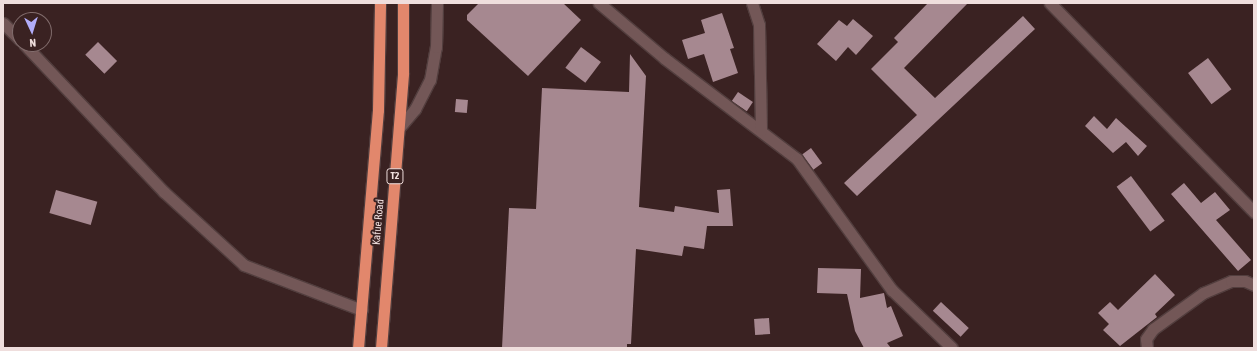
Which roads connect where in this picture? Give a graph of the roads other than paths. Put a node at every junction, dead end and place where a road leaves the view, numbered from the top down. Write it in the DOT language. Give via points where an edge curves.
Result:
graph roads {
  1 [pos="380,3"];
  2 [pos="403,3"];
  3 [pos="437,3"];
  4 [pos="599,3"];
  5 [pos="752,3"];
  6 [pos="1050,3"];
  7 [pos="3,23"];
  8 [pos="12,32"];
  9 [pos="32,52"];
  10 [pos="399,128"];
  11 [pos="761,130"];
  12 [pos="1254,212"];
  13 [pos="1254,286"];
  14 [pos="362,310"];
  15 [pos="358,348"];
  16 [pos="381,348"];
  17 [pos="952,348"];
  18 [pos="1147,348"];
  1 -- 14 [label="highway, Kafue Road / T2" via="378,110"];
  2 -- 10 [label="highway, Kafue Road / T2" via="403,73"];
  3 -- 10 [label="street" via="436,47 430,80 415,109"];
  4 -- 11 [label="street" via="664,58"];
  5 -- 11 [label="street" via="759,25"];
  6 -- 12 [label="street"];
  7 -- 8 [label="street"];
  9 -- 14 [label="street" via="164,192 244,265"];
  10 -- 16 [label="highway, Kafue Road / T2"];
  11 -- 17 [label="street" via="797,159 892,290"];
  13 -- 18 [label="street" via="1245,281 1231,281 1208,290 1153,329 1146,339"];
  14 -- 15 [label="highway, Kafue Road / T2"];
}
